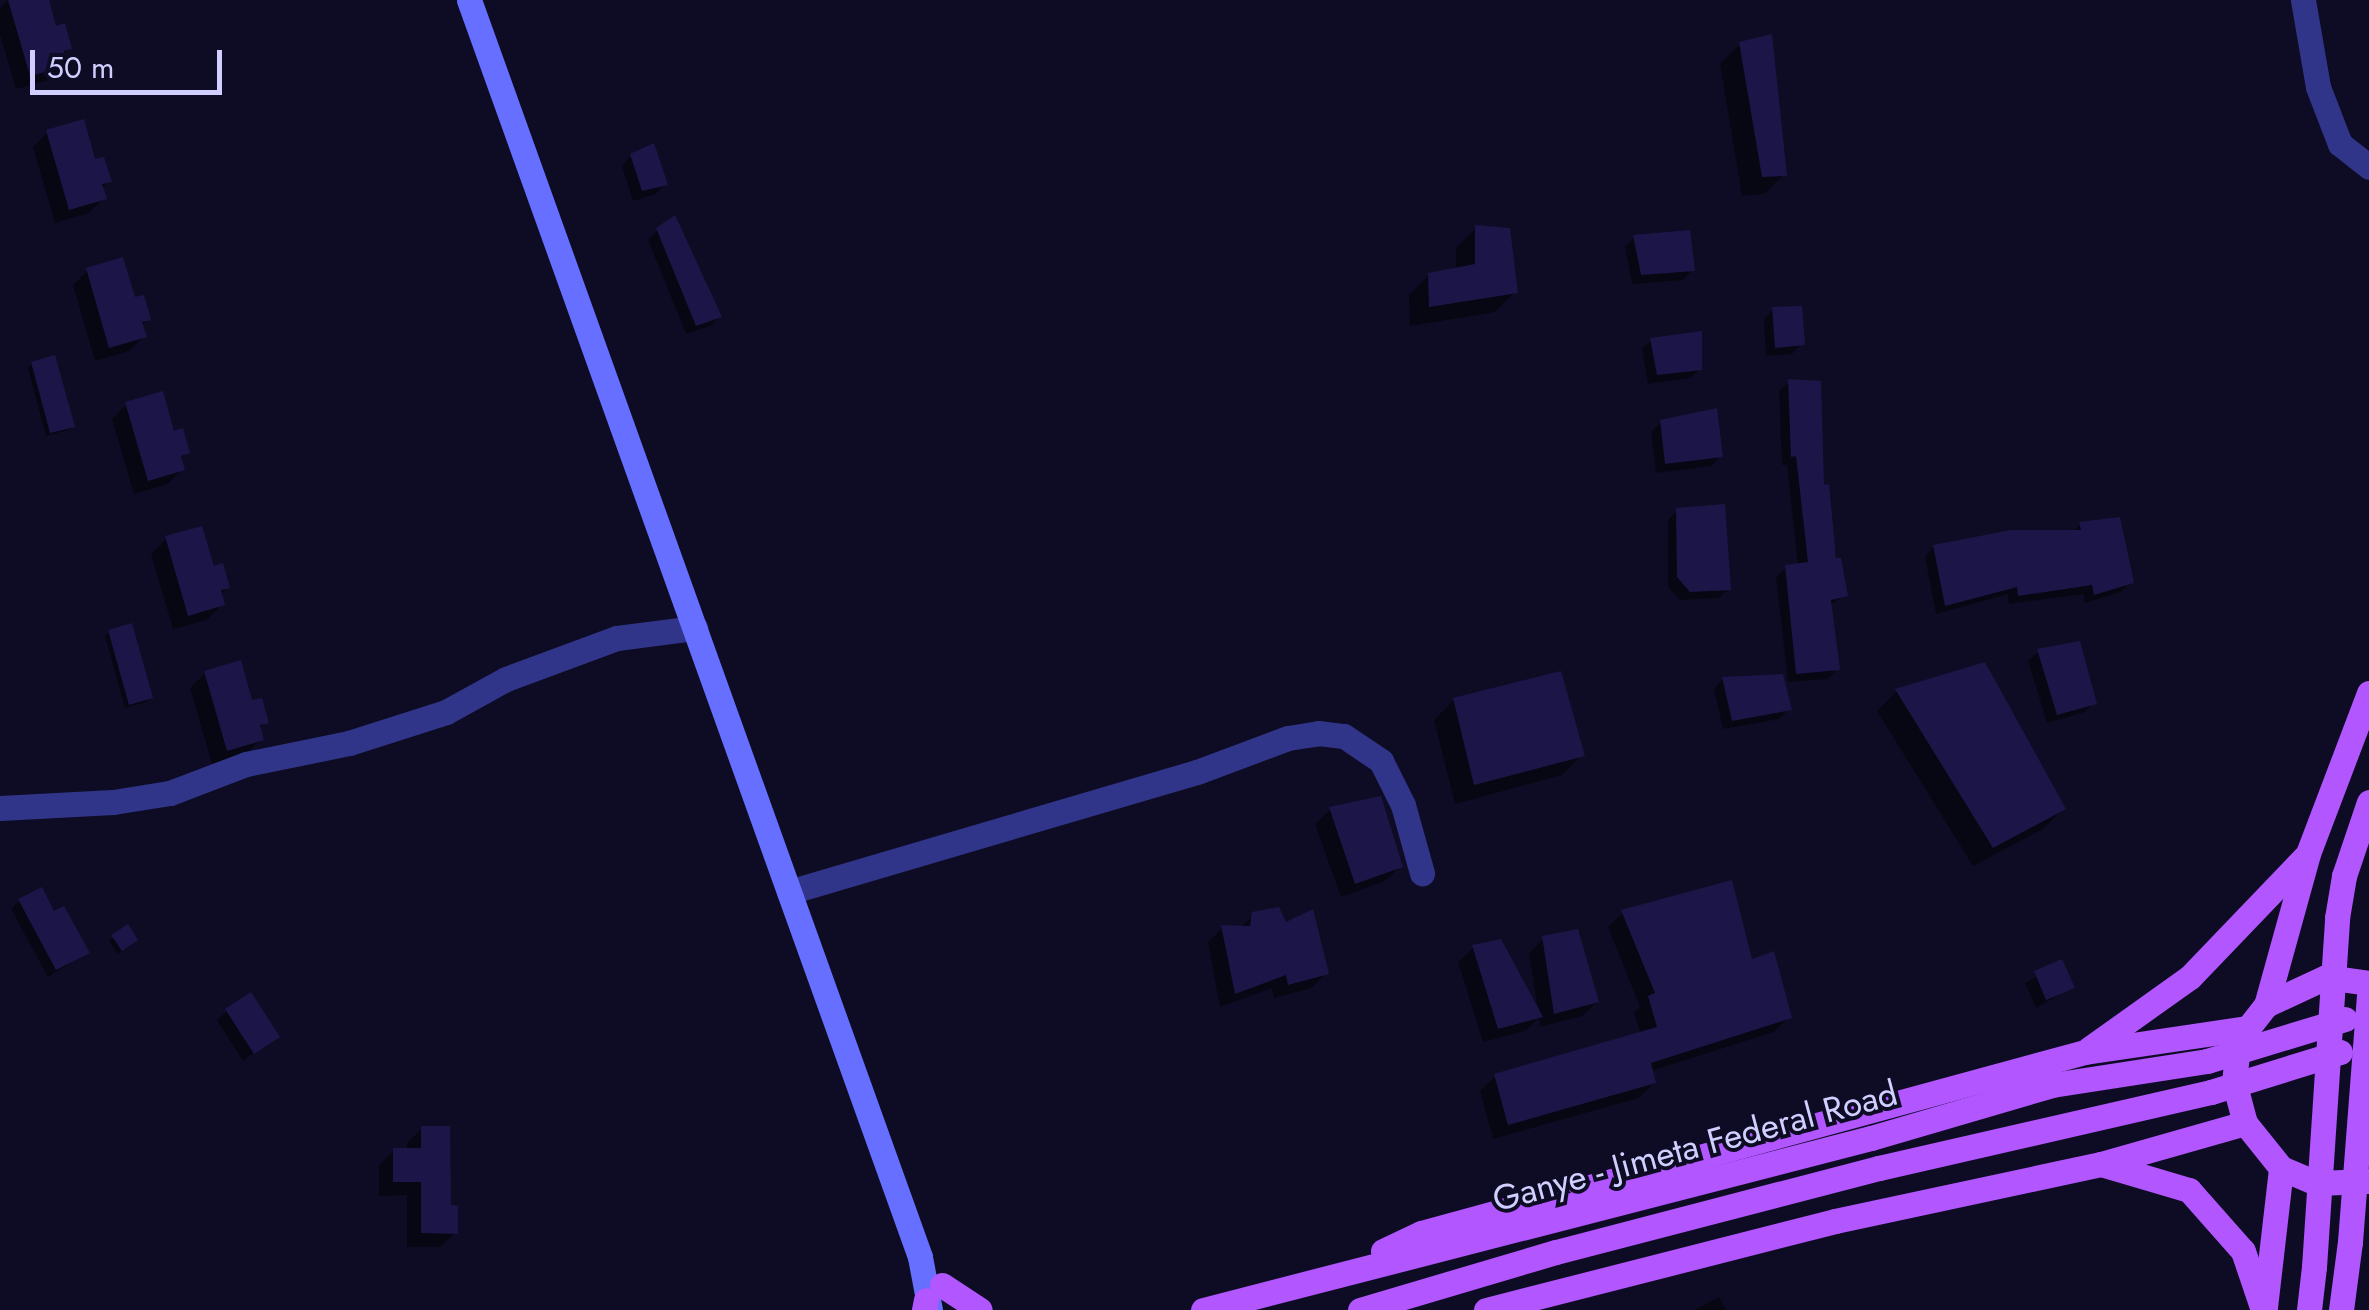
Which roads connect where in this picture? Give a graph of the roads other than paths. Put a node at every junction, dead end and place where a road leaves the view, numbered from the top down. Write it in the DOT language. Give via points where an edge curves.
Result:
graph roads {
  1 [pos="469,0"];
  2 [pos="2302,0"];
  3 [pos="2369,166"];
  4 [pos="694,628"];
  5 [pos="2369,693"];
  6 [pos="2369,802"];
  7 [pos="0,808"];
  8 [pos="2308,854"];
  9 [pos="1422,873"];
  10 [pos="789,892"];
  11 [pos="2369,983"];
  12 [pos="2369,996"];
  13 [pos="2266,1004"];
  14 [pos="2369,1012"];
  15 [pos="2248,1028"];
  16 [pos="2369,1044"];
  17 [pos="2085,1052"];
  18 [pos="2245,1124"];
  19 [pos="2101,1164"];
  20 [pos="2281,1168"];
  21 [pos="2369,1181"];
  22 [pos="1346,1270"];
  23 [pos="931,1301"];
  24 [pos="952,1310"];
  25 [pos="980,1310"];
  26 [pos="1203,1310"];
  27 [pos="1360,1310"];
  28 [pos="1486,1310"];
  29 [pos="2264,1310"];
  30 [pos="2309,1310"];
  31 [pos="2341,1310"];
  1 -- 4 [label="main road"];
  2 -- 3 [label="street" via="2318,88 2340,144"];
  4 -- 7 [label="street" via="617,638 506,679 446,712 349,743 246,764 170,793"];
  4 -- 10 [label="main road"];
  5 -- 8 [label="main road"];
  6 -- 30 [label="main road, bridge" via="2336,918"];
  8 -- 13 [label="main road"];
  8 -- 17 [label="main road" via="2190,977"];
  9 -- 10 [label="street" via="1404,804 1381,761 1344,736 1318,733"];
  10 -- 23 [label="main road"];
  11 -- 13 [label="main road" via="2326,977"];
  12 -- 31 [label="main road, bridge"];
  13 -- 15 [label="main road"];
  14 -- 22 [label="main road, Ganye - Jimeta Federal Road, bridge" via="2207,1061 2052,1085 1872,1138"];
  15 -- 17 [label="main road"];
  15 -- 18 [label="main road" via="2234,1082"];
  16 -- 27 [label="main road, Ganye - Jimeta Federal Road, bridge" via="2211,1092 1879,1168"];
  17 -- 22 [label="main road" via="1422,1232"];
  18 -- 19 [label="main road"];
  18 -- 20 [label="main road"];
  19 -- 28 [label="main road" via="1836,1221"];
  19 -- 29 [label="main road" via="2188,1190 2242,1250"];
  20 -- 21 [label="main road" via="2317,1183"];
  20 -- 29 [label="main road"];
  22 -- 26 [label="main road, Ganye - Jimeta Federal Road"];
  23 -- 24 [label="main road"];
  23 -- 25 [label="main road"];
}
